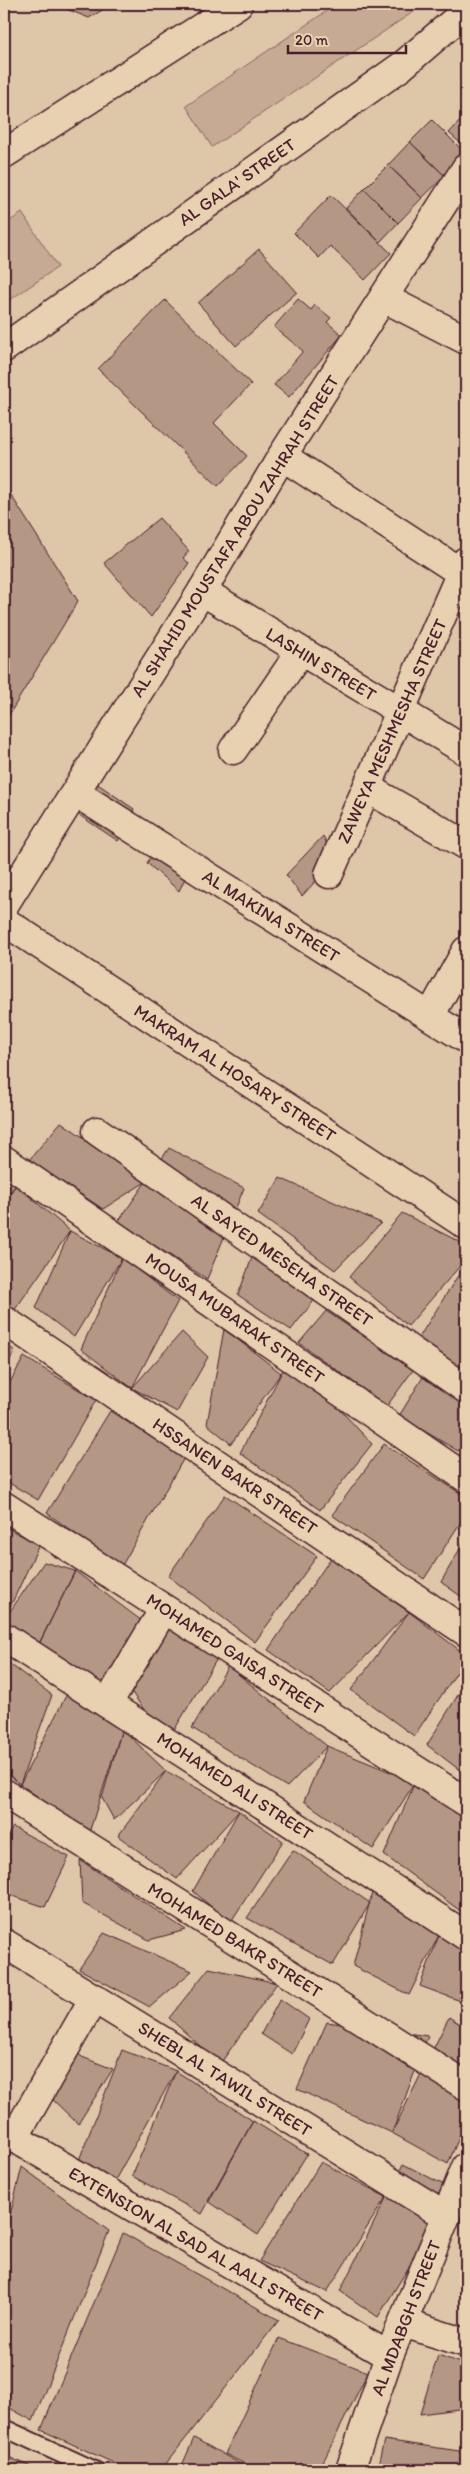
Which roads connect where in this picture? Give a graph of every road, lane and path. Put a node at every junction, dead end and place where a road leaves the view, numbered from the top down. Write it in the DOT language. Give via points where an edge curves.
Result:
graph roads {
  1 [pos="238,4"];
  2 [pos="466,11"];
  3 [pos="4,154"];
  4 [pos="466,168"];
  5 [pos="384,298"];
  6 [pos="466,340"];
  7 [pos="4,348"];
  8 [pos="282,456"];
  9 [pos="465,570"];
  10 [pos="202,591"];
  11 [pos="300,651"];
  12 [pos="401,712"];
  13 [pos="233,750"];
  14 [pos="466,752"];
  15 [pos="367,788"];
  16 [pos="76,793"];
  17 [pos="466,844"];
  18 [pos="329,874"];
  19 [pos="4,904"];
  20 [pos="4,921"];
  21 [pos="466,950"];
  22 [pos="430,1016"];
  23 [pos="466,1039"];
  24 [pos="97,1132"];
  25 [pos="4,1160"];
  26 [pos="466,1225"];
  27 [pos="4,1320"];
  28 [pos="466,1389"];
  29 [pos="466,1478"];
  30 [pos="4,1506"];
  31 [pos="164,1609"];
  32 [pos="466,1632"];
  33 [pos="4,1637"];
  34 [pos="108,1703"];
  35 [pos="4,1793"];
  36 [pos="466,1802"];
  37 [pos="466,1936"];
  38 [pos="4,1943"];
  39 [pos="94,1998"];
  40 [pos="466,2086"];
  41 [pos="9,2135"];
  42 [pos="466,2167"];
  43 [pos="446,2216"];
  44 [pos="403,2323"];
  45 [pos="466,2344"];
  46 [pos="389,2356"];
  47 [pos="4,2428"];
  48 [pos="95,2470"];
  49 [pos="350,2470"];
  1 -- 3 [label="street"];
  2 -- 7 [label="street, AL GALA' STREET" via="402,66"];
  4 -- 5 [label="street, AL SHAHID MOUSTAFA ABOU ZAHRAH STREET"];
  5 -- 6 [label="street"];
  5 -- 8 [label="street, AL SHAHID MOUSTAFA ABOU ZAHRAH STREET"];
  8 -- 9 [label="street"];
  8 -- 10 [label="street, AL SHAHID MOUSTAFA ABOU ZAHRAH STREET"];
  9 -- 12 [label="street, ZAWEYA MESHMESHA STREET"];
  10 -- 11 [label="street, LASHIN STREET"];
  10 -- 16 [label="street, AL SHAHID MOUSTAFA ABOU ZAHRAH STREET"];
  11 -- 12 [label="street, LASHIN STREET"];
  11 -- 13 [label="street"];
  12 -- 14 [label="street, LASHIN STREET"];
  12 -- 15 [label="street, ZAWEYA MESHMESHA STREET"];
  15 -- 17 [label="street"];
  15 -- 18 [label="street, ZAWEYA MESHMESHA STREET"];
  16 -- 19 [label="street, AL SHAHID MOUSTAFA ABOU ZAHRAH STREET"];
  16 -- 22 [label="street, AL MAKINA STREET"];
  20 -- 26 [label="street, MAKRAM AL HOSARY STREET"];
  21 -- 22 [label="street"];
  22 -- 23 [label="street, AL MAKINA STREET"];
  24 -- 28 [label="street, AL SAYED MESEHA STREET"];
  25 -- 29 [label="street, MOUSA MUBARAK STREET"];
  27 -- 32 [label="street, HSSANEN BAKR STREET"];
  30 -- 31 [label="street, MOHAMED GAISA STREET"];
  31 -- 34 [label="street"];
  31 -- 36 [label="street, MOHAMED GAISA STREET"];
  33 -- 34 [label="street, MOHAMED ALI STREET"];
  34 -- 37 [label="street, MOHAMED ALI STREET"];
  35 -- 40 [label="street, MOHAMED BAKR STREET"];
  38 -- 39 [label="street, SHEBL AL TAWIL STREET"];
  39 -- 41 [label="street"];
  39 -- 43 [label="street, SHEBL AL TAWIL STREET"];
  41 -- 46 [label="street, EXTENSION AL SAD AL AALI STREET"];
  42 -- 43 [label="street, AL MDABGH STREET"];
  43 -- 44 [label="street, AL MDABGH STREET"];
  44 -- 45 [label="street"];
  44 -- 46 [label="street, AL MDABGH STREET"];
  46 -- 49 [label="street, AL MDABGH STREET"];
  47 -- 48 [label="lane"];
}
